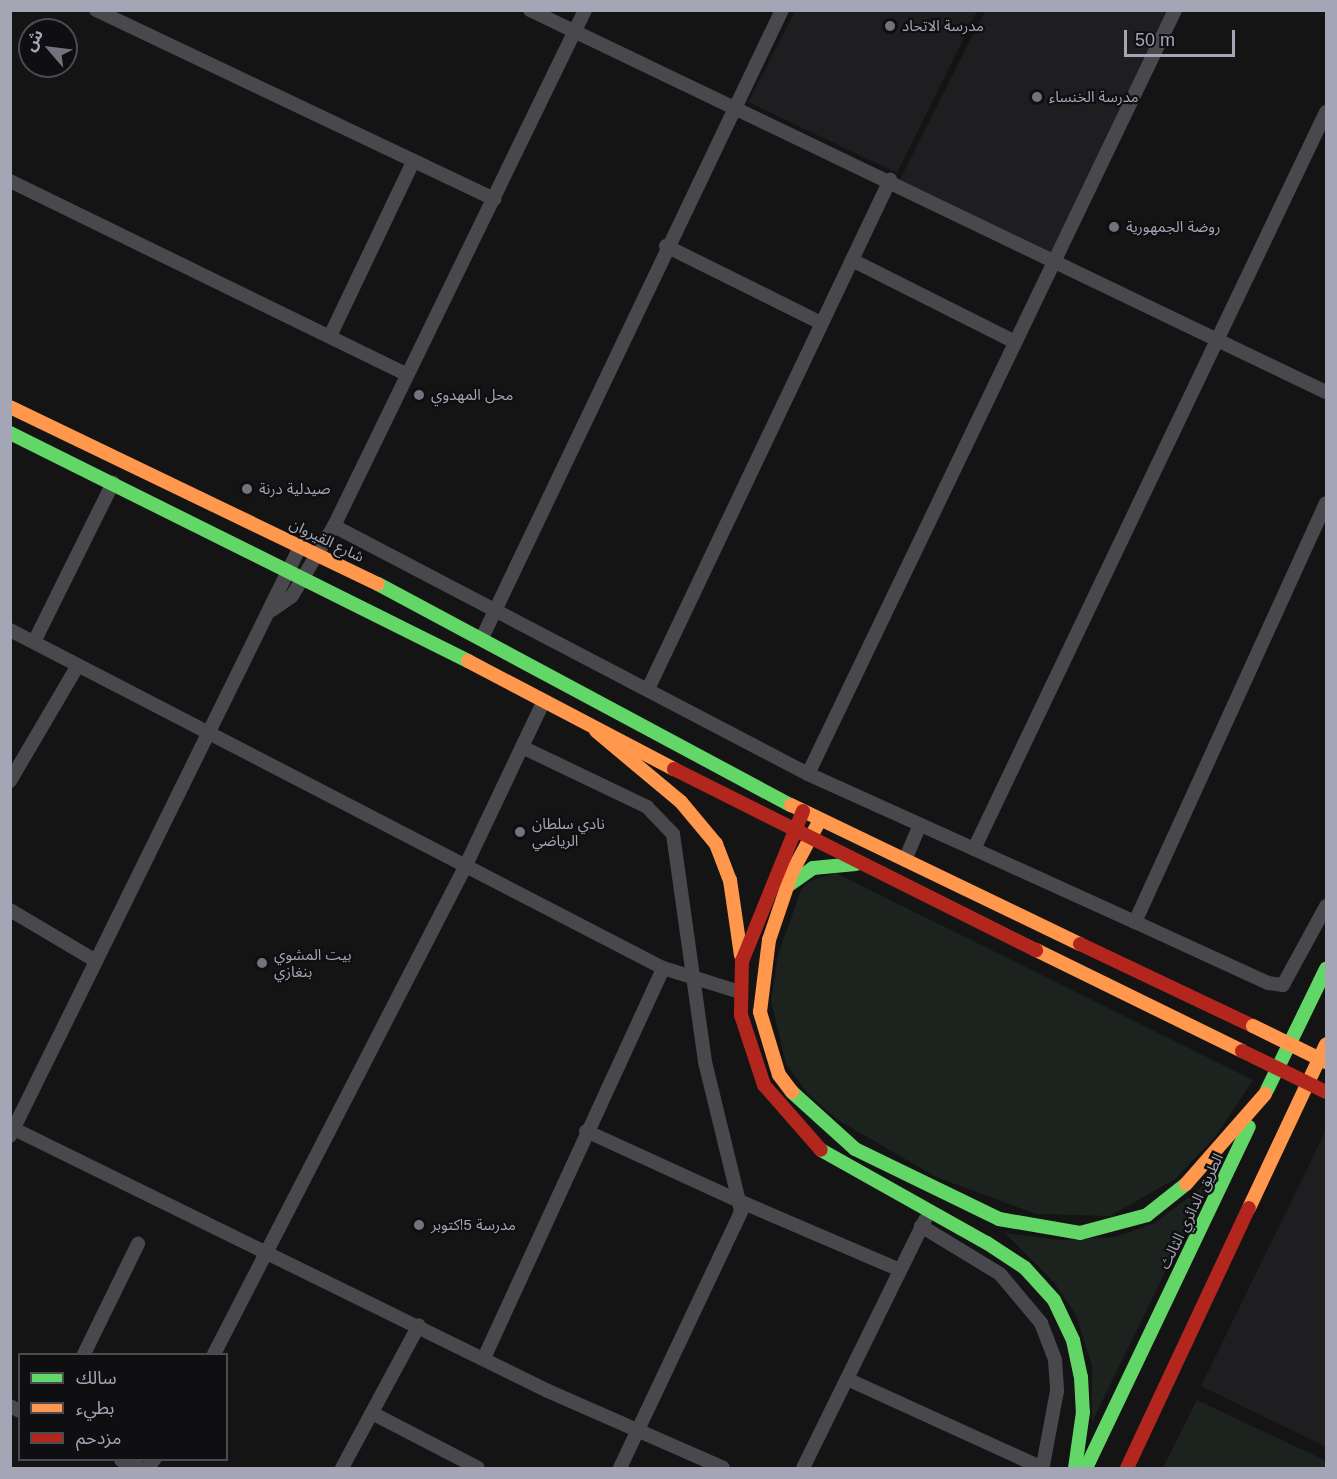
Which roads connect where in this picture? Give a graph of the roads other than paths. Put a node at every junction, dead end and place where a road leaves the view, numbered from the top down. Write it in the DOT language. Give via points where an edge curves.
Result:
graph roads {
  1 [pos="96,10"];
  2 [pos="530,10"];
  3 [pos="585,10"];
  4 [pos="782,10"];
  5 [pos="1175,10"];
  6 [pos="575,32"];
  7 [pos="734,108"];
  8 [pos="1326,112"];
  9 [pos="413,162"];
  10 [pos="890,180"];
  11 [pos="10,181"];
  12 [pos="494,199"];
  13 [pos="666,246"];
  14 [pos="852,260"];
  15 [pos="1053,260"];
  16 [pos="821,323"];
  17 [pos="331,334"];
  18 [pos="1218,338"];
  19 [pos="1013,341"];
  20 [pos="406,374"];
  21 [pos="1326,392"];
  22 [pos="10,407"];
  23 [pos="10,433"];
  24 [pos="113,483"];
  25 [pos="1326,503"];
  26 [pos="334,526"];
  27 [pos="301,545"];
  28 [pos="318,553"];
  29 [pos="289,568"];
  30 [pos="306,576"];
  31 [pos="272,610"];
  32 [pos="494,612"];
  33 [pos="10,630"];
  34 [pos="482,638"];
  35 [pos="34,642"];
  36 [pos="78,665"];
  37 [pos="648,689"];
  38 [pos="543,703"];
  39 [pos="596,731"];
  40 [pos="209,733"];
  41 [pos="522,747"];
  42 [pos="808,774"];
  43 [pos="10,781"];
  44 [pos="804,811"];
  45 [pos="820,820"];
  46 [pos="920,825"];
  47 [pos="794,832"];
  48 [pos="809,840"];
  49 [pos="974,849"];
  50 [pos="905,860"];
  51 [pos="856,864"];
  52 [pos="464,869"];
  53 [pos="786,887"];
  54 [pos="1326,906"];
  55 [pos="10,910"];
  56 [pos="1136,922"];
  57 [pos="96,961"];
  58 [pos="742,961"];
  59 [pos="663,968"];
  60 [pos="1326,969"];
  61 [pos="697,979"];
  62 [pos="740,992"];
  63 [pos="1326,1044"];
  64 [pos="1326,1062"];
  65 [pos="1326,1092"];
  66 [pos="1265,1094"];
  67 [pos="12,1131"];
  68 [pos="586,1131"];
  69 [pos="739,1201"];
  70 [pos="930,1212"];
  71 [pos="921,1226"];
  72 [pos="138,1244"];
  73 [pos="267,1249"];
  74 [pos="900,1270"];
  75 [pos="419,1325"];
  76 [pos="84,1353"];
  77 [pos="215,1353"];
  78 [pos="484,1358"];
  79 [pos="847,1380"];
  80 [pos="372,1413"];
  81 [pos="639,1430"];
  82 [pos="123,1461"];
  83 [pos="1042,1467"];
  84 [pos="140,1468"];
  85 [pos="342,1468"];
  86 [pos="478,1468"];
  87 [pos="620,1468"];
  88 [pos="723,1468"];
  89 [pos="803,1468"];
  90 [pos="1075,1468"];
  91 [pos="1086,1468"];
  92 [pos="1127,1468"];
  1 -- 9 [label="street"];
  2 -- 6 [label="street"];
  3 -- 6 [label="street"];
  4 -- 7 [label="street"];
  5 -- 15 [label="street"];
  6 -- 7 [label="street"];
  6 -- 12 [label="street"];
  7 -- 10 [label="street"];
  7 -- 13 [label="street"];
  8 -- 18 [label="street"];
  9 -- 12 [label="street"];
  9 -- 17 [label="street"];
  10 -- 14 [label="street"];
  10 -- 15 [label="street"];
  11 -- 17 [label="street"];
  12 -- 20 [label="street"];
  13 -- 16 [label="street"];
  13 -- 32 [label="street"];
  14 -- 16 [label="street"];
  14 -- 19 [label="street"];
  15 -- 18 [label="street"];
  15 -- 19 [label="street"];
  16 -- 37 [label="street"];
  17 -- 20 [label="street"];
  18 -- 21 [label="street"];
  18 -- 49 [label="street"];
  19 -- 42 [label="street"];
  20 -- 26 [label="street"];
  22 -- 27 [label="main road, شارع القيروان"];
  23 -- 24 [label="main road"];
  24 -- 29 [label="main road"];
  24 -- 35 [label="street"];
  25 -- 56 [label="street"];
  26 -- 28 [label="street"];
  26 -- 32 [label="street"];
  27 -- 28 [label="main road, شارع القيروان"];
  27 -- 29 [label="street"];
  28 -- 30 [label="street"];
  28 -- 34 [label="main road, شارع القيروان"];
  29 -- 30 [label="main road"];
  29 -- 31 [label="street"];
  30 -- 31 [label="street" via="288,602"];
  30 -- 38 [label="main road"];
  31 -- 40 [label="street"];
  32 -- 34 [label="street"];
  32 -- 37 [label="street"];
  33 -- 35 [label="street"];
  34 -- 44 [label="main road, شارع القيروان"];
  35 -- 36 [label="street"];
  36 -- 40 [label="street"];
  36 -- 43 [label="street"];
  37 -- 42 [label="street"];
  38 -- 39 [label="main road"];
  38 -- 41 [label="street"];
  39 -- 47 [label="main road"];
  39 -- 58 [label="main road" via="681,802 716,844 730,880"];
  40 -- 52 [label="street"];
  40 -- 57 [label="street"];
  41 -- 52 [label="street"];
  41 -- 61 [label="street" via="662,818 673,834"];
  42 -- 46 [label="street"];
  44 -- 45 [label="main road, شارع القيروان"];
  44 -- 47 [label="main road"];
  45 -- 48 [label="main road"];
  45 -- 50 [label="main road, شارع القيروان"];
  46 -- 49 [label="street"];
  46 -- 50 [label="street"];
  47 -- 48 [label="main road"];
  47 -- 58 [label="main road"];
  48 -- 51 [label="main road"];
  48 -- 53 [label="main road"];
  49 -- 56 [label="street"];
  50 -- 64 [label="main road, شارع القيروان, bridge"];
  51 -- 53 [label="main road" via="822,865"];
  51 -- 65 [label="main road, bridge"];
  52 -- 59 [label="street"];
  52 -- 73 [label="street"];
  53 -- 66 [label="main road" via="760,994 766,1045 779,1075 801,1104 846,1143 962,1204 1039,1230 1113,1228 1147,1215 1180,1191"];
  54 -- 56 [label="street" via="1283,985 1268,983"];
  55 -- 57 [label="street"];
  57 -- 67 [label="street"];
  58 -- 62 [label="main road"];
  59 -- 61 [label="street"];
  59 -- 68 [label="street"];
  60 -- 66 [label="main road, الطريق الدائري الثالث"];
  61 -- 62 [label="street"];
  61 -- 69 [label="street" via="705,1062"];
  62 -- 70 [label="main road" via="753,1059 764,1085 793,1124 851,1171"];
  63 -- 92 [label="main road"];
  66 -- 91 [label="main road, الطريق الدائري الثالث"];
  67 -- 73 [label="street"];
  68 -- 69 [label="street"];
  68 -- 78 [label="street"];
  69 -- 74 [label="street"];
  69 -- 81 [label="street" via="738,1222"];
  70 -- 71 [label="street"];
  70 -- 90 [label="main road" via="1025,1268 1054,1300 1073,1340 1081,1377 1083,1412"];
  71 -- 74 [label="street"];
  71 -- 83 [label="street" via="1000,1274 1041,1323 1055,1360 1057,1391"];
  72 -- 76 [label="street"];
  73 -- 75 [label="street"];
  73 -- 77 [label="street"];
  74 -- 79 [label="street"];
  75 -- 78 [label="street"];
  75 -- 80 [label="street"];
  78 -- 81 [label="street"];
  79 -- 83 [label="street"];
  79 -- 89 [label="street"];
  80 -- 85 [label="street"];
  80 -- 86 [label="street"];
  81 -- 87 [label="street"];
  81 -- 88 [label="street"];
  82 -- 84 [label="street"];
}
